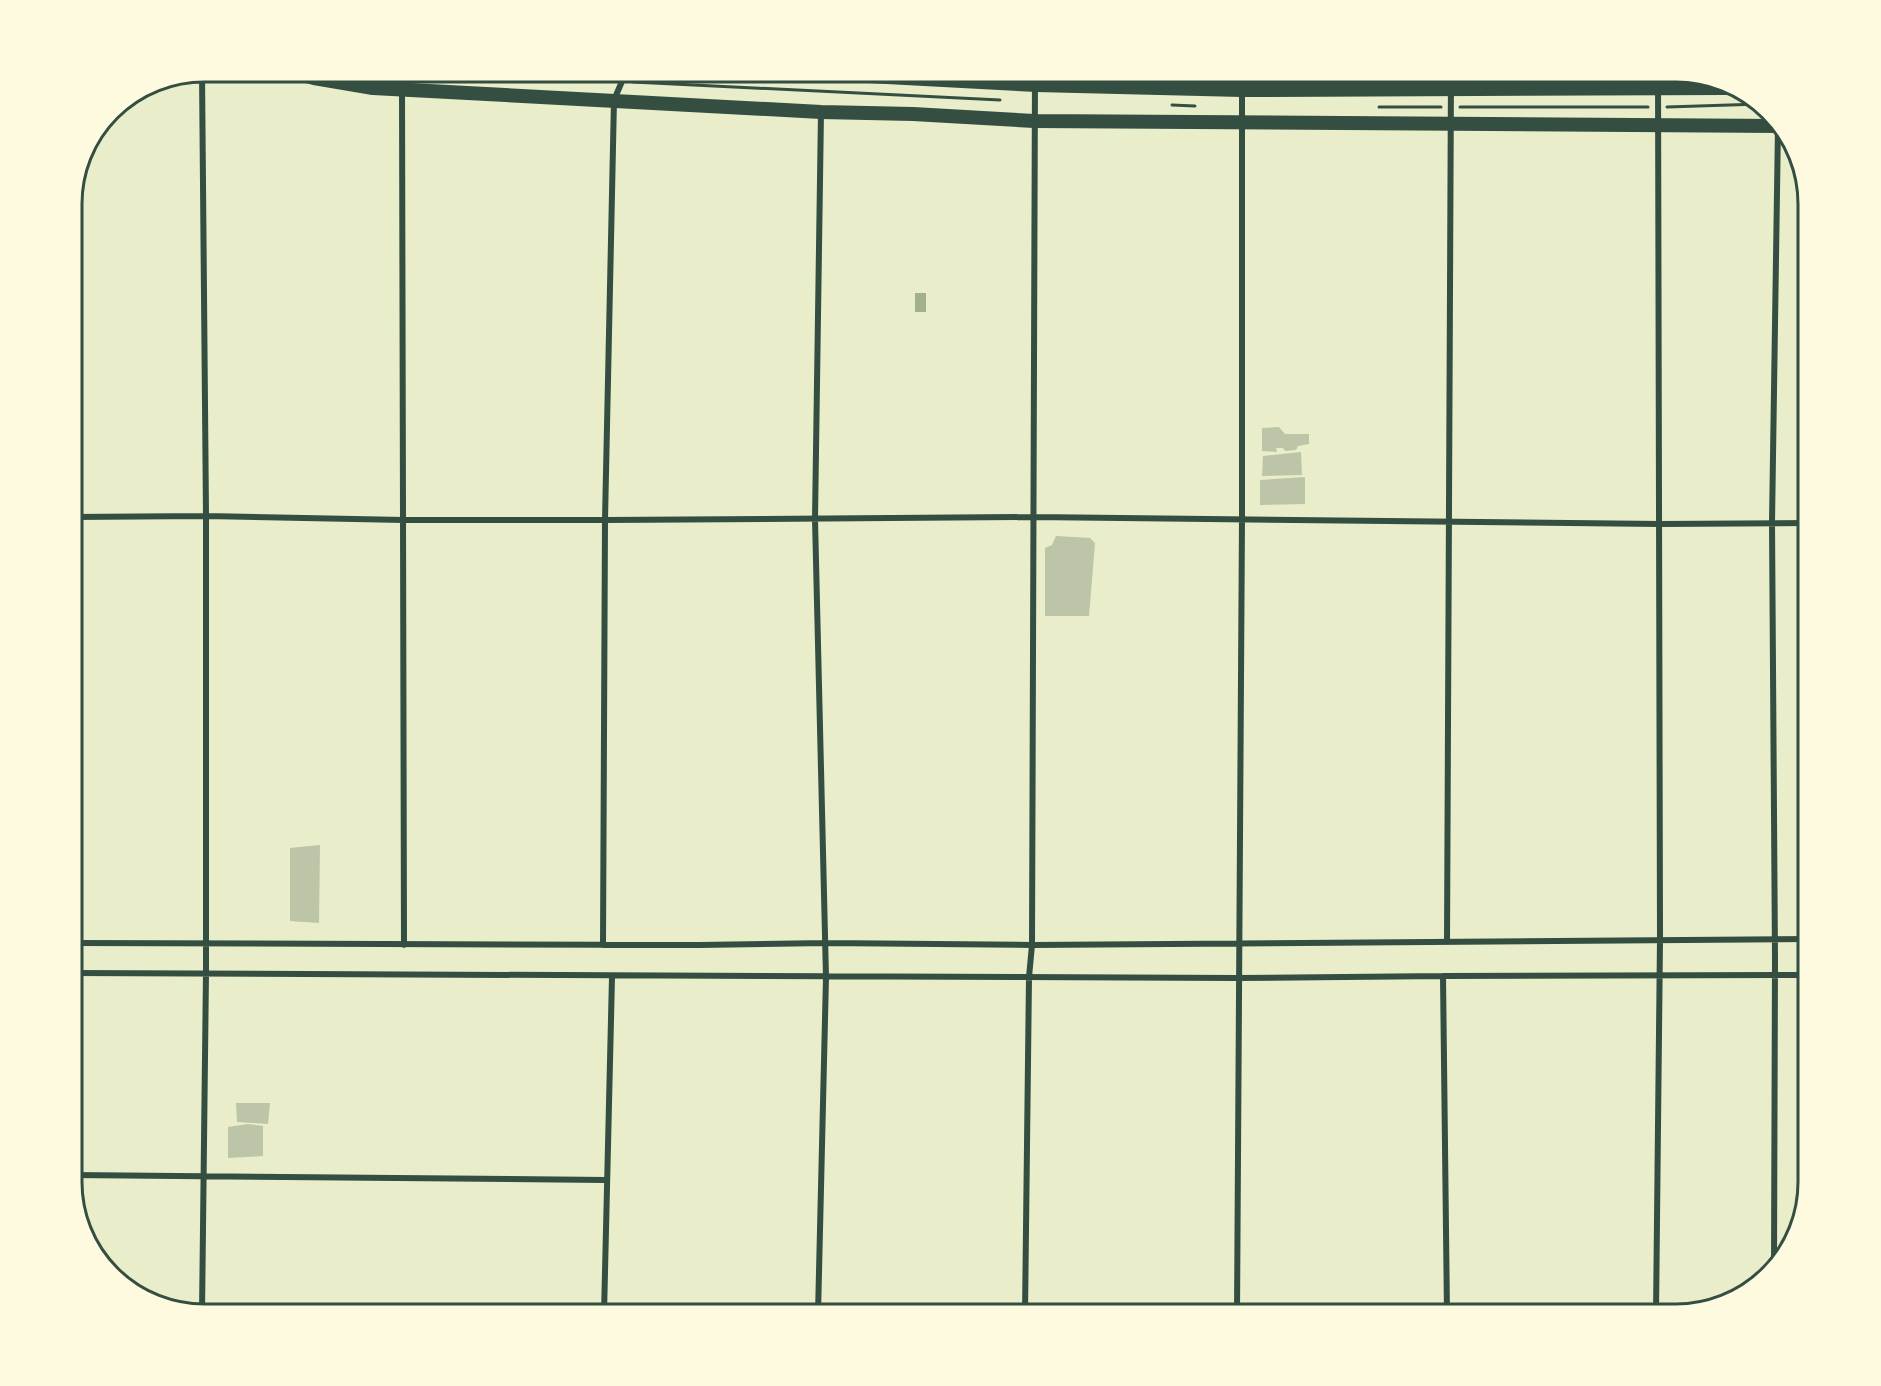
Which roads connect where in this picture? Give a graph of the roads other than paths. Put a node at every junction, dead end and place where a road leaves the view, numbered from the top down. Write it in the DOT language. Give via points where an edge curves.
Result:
graph roads {
  1 [pos="202,83"];
  2 [pos="344,83"];
  3 [pos="404,83"];
  4 [pos="621,83"];
  5 [pos="1036,83"];
  6 [pos="1122,83"];
  7 [pos="1242,83"];
  8 [pos="1451,83"];
  9 [pos="1658,83"];
  10 [pos="1713,88"];
  11 [pos="402,89"];
  12 [pos="1658,89"];
  13 [pos="1242,90"];
  14 [pos="1451,90"];
  15 [pos="614,100"];
  16 [pos="821,112"];
  17 [pos="1034,121"];
  18 [pos="1242,122"];
  19 [pos="1451,122"];
  20 [pos="1657,124"];
  21 [pos="1769,125"];
  22 [pos="1778,137"];
  23 [pos="206,516"];
  24 [pos="83,517"];
  25 [pos="1034,517"];
  26 [pos="1242,518"];
  27 [pos="815,519"];
  28 [pos="404,520"];
  29 [pos="605,520"];
  30 [pos="1449,521"];
  31 [pos="1772,523"];
  32 [pos="1798,523"];
  33 [pos="1660,524"];
  34 [pos="1660,939"];
  35 [pos="1775,939"];
  36 [pos="1798,939"];
  37 [pos="1447,942"];
  38 [pos="83,943"];
  39 [pos="826,943"];
  40 [pos="206,944"];
  41 [pos="1238,944"];
  42 [pos="404,945"];
  43 [pos="603,945"];
  44 [pos="1032,945"];
  45 [pos="206,972"];
  46 [pos="83,973"];
  47 [pos="1660,975"];
  48 [pos="1775,975"];
  49 [pos="1798,975"];
  50 [pos="1443,976"];
  51 [pos="612,977"];
  52 [pos="826,977"];
  53 [pos="1029,977"];
  54 [pos="1237,978"];
  55 [pos="83,1175"];
  56 [pos="203,1175"];
  57 [pos="606,1180"];
  58 [pos="1774,1254"];
  59 [pos="202,1304"];
  60 [pos="604,1304"];
  61 [pos="818,1304"];
  62 [pos="1025,1304"];
  63 [pos="1237,1304"];
  64 [pos="1447,1304"];
  65 [pos="1656,1304"];
  1 -- 23 [label="street"];
  2 -- 11 [label="main road"];
  3 -- 11 [label="street"];
  4 -- 15 [label="street"];
  5 -- 17 [label="street"];
  6 -- 13 [label="main road"];
  7 -- 13 [label="street"];
  8 -- 14 [label="street"];
  9 -- 12 [label="street"];
  10 -- 12 [label="main road"];
  11 -- 15 [label="main road"];
  11 -- 28 [label="street"];
  12 -- 14 [label="main road"];
  12 -- 20 [label="street"];
  13 -- 14 [label="main road"];
  13 -- 18 [label="street"];
  14 -- 19 [label="street"];
  15 -- 16 [label="main road"];
  15 -- 29 [label="street"];
  16 -- 17 [label="main road"];
  16 -- 27 [label="street"];
  17 -- 18 [label="main road"];
  17 -- 25 [label="street"];
  18 -- 19 [label="main road"];
  18 -- 26 [label="street"];
  19 -- 20 [label="main road"];
  19 -- 30 [label="street"];
  20 -- 21 [label="main road"];
  20 -- 33 [label="street"];
  22 -- 31 [label="street"];
  23 -- 24 [label="street"];
  23 -- 28 [label="street"];
  23 -- 40 [label="street"];
  25 -- 26 [label="street"];
  25 -- 27 [label="street"];
  25 -- 44 [label="street"];
  26 -- 30 [label="street"];
  26 -- 41 [label="street"];
  27 -- 29 [label="street"];
  27 -- 39 [label="street"];
  28 -- 29 [label="street"];
  28 -- 42 [label="street"];
  29 -- 43 [label="street"];
  30 -- 33 [label="street"];
  30 -- 37 [label="street"];
  31 -- 32 [label="street"];
  31 -- 33 [label="street"];
  31 -- 35 [label="street"];
  33 -- 34 [label="street"];
  34 -- 35 [label="street"];
  34 -- 37 [label="street"];
  34 -- 47 [label="street"];
  35 -- 36 [label="street"];
  35 -- 48 [label="street"];
  37 -- 41 [label="street"];
  38 -- 40 [label="street"];
  39 -- 43 [label="street"];
  39 -- 44 [label="street"];
  39 -- 52 [label="street"];
  40 -- 42 [label="street"];
  40 -- 45 [label="street"];
  41 -- 44 [label="street"];
  41 -- 54 [label="street"];
  42 -- 43 [label="street"];
  44 -- 53 [label="street"];
  45 -- 46 [label="street"];
  45 -- 51 [label="street"];
  45 -- 56 [label="street"];
  47 -- 48 [label="street"];
  47 -- 50 [label="street"];
  47 -- 65 [label="street"];
  48 -- 49 [label="street"];
  48 -- 58 [label="street"];
  50 -- 54 [label="street"];
  50 -- 64 [label="street"];
  51 -- 52 [label="street"];
  51 -- 57 [label="street"];
  52 -- 53 [label="street"];
  52 -- 61 [label="street"];
  53 -- 54 [label="street"];
  53 -- 62 [label="street"];
  54 -- 63 [label="street"];
  55 -- 56 [label="street"];
  56 -- 57 [label="street"];
  56 -- 59 [label="street"];
  57 -- 60 [label="street"];
}
